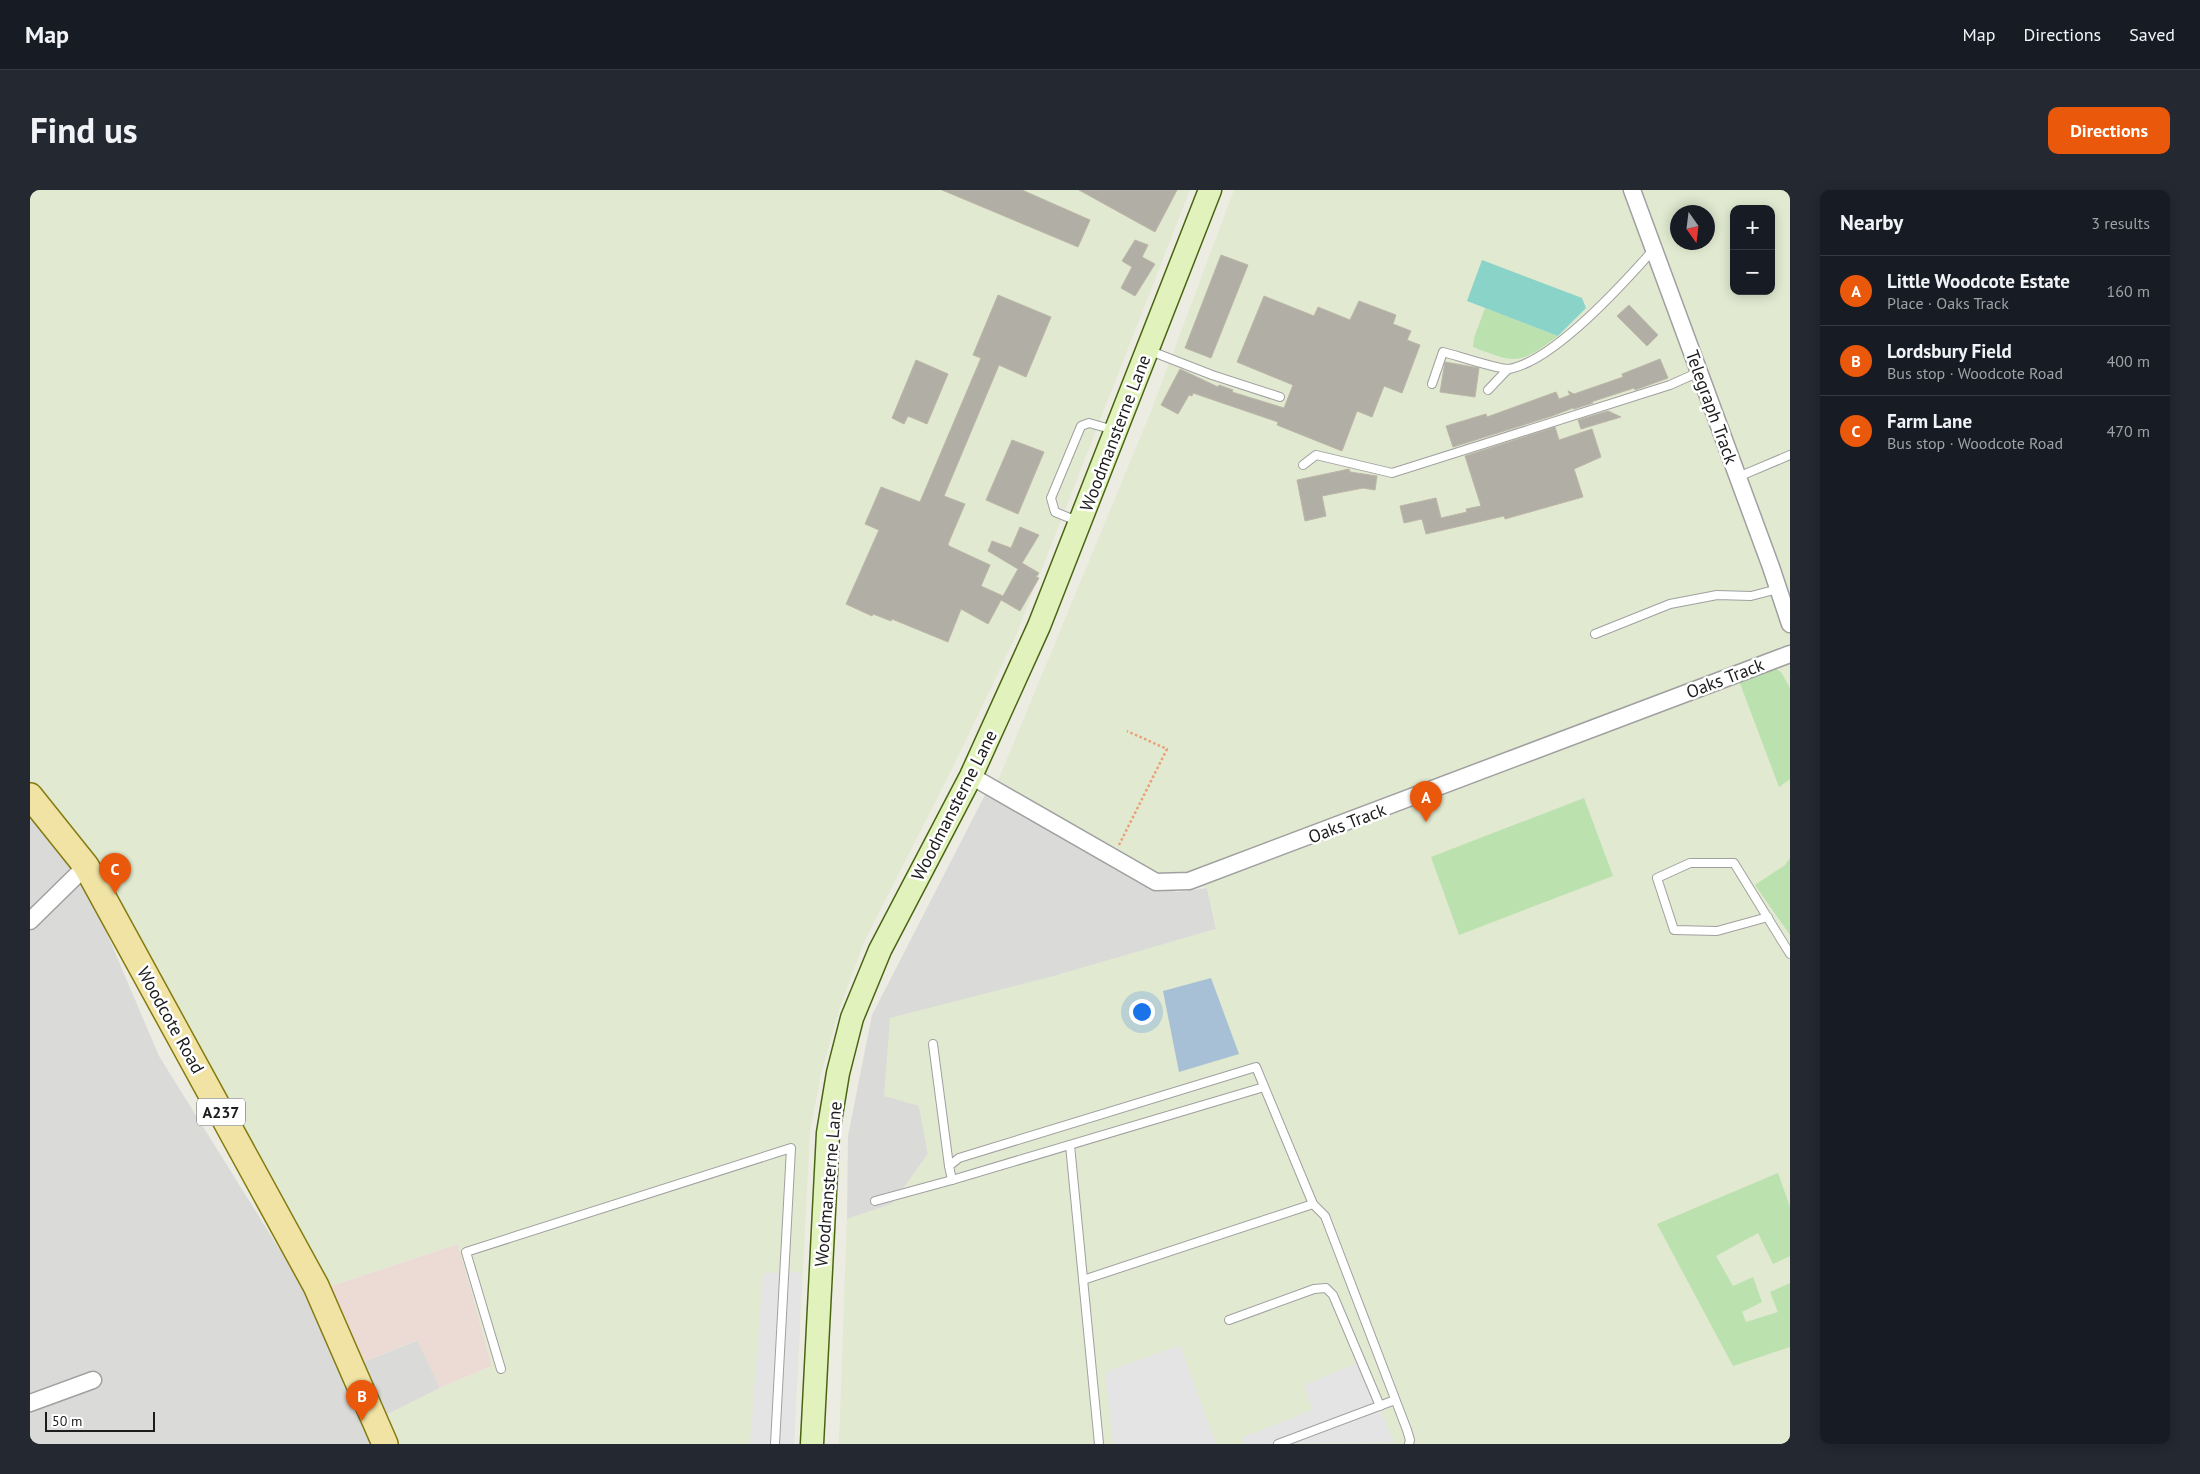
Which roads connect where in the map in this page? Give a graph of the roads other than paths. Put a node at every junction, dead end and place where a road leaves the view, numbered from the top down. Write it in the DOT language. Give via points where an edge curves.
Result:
graph roads {
  1 [pos="1210,190"];
  2 [pos="1632,190"];
  3 [pos="1654,249"];
  4 [pos="1148,350"];
  5 [pos="1508,369"];
  6 [pos="1699,372"];
  7 [pos="1432,384"];
  8 [pos="1488,390"];
  9 [pos="1280,397"];
  10 [pos="1116,430"];
  11 [pos="1790,455"];
  12 [pos="1304,465"];
  13 [pos="1738,477"];
  14 [pos="1080,522"];
  15 [pos="1778,588"];
  16 [pos="1790,624"];
  17 [pos="1595,634"];
  18 [pos="1790,654"];
  19 [pos="971,776"];
  20 [pos="30,796"];
  21 [pos="86,866"];
  22 [pos="1768,917"];
  23 [pos="30,921"];
  24 [pos="1790,954"];
  25 [pos="933,1044"];
  26 [pos="1264,1086"];
  27 [pos="1070,1145"];
  28 [pos="949,1166"];
  29 [pos="952,1180"];
  30 [pos="875,1201"];
  31 [pos="1313,1204"];
  32 [pos="1083,1280"];
  33 [pos="1229,1320"];
  34 [pos="501,1369"];
  35 [pos="93,1380"];
  36 [pos="1395,1400"];
  37 [pos="30,1403"];
  38 [pos="1380,1406"];
  39 [pos="385,1444"];
  40 [pos="775,1444"];
  41 [pos="812,1444"];
  42 [pos="1099,1444"];
  43 [pos="1278,1444"];
  44 [pos="1409,1444"];
  1 -- 4 [label="street, Woodmansterne Lane"];
  2 -- 3 [label="street, Telegraph Track"];
  3 -- 5 [label="lane" via="1623,283 1541,356"];
  3 -- 6 [label="street, Telegraph Track"];
  4 -- 9 [label="lane"];
  4 -- 10 [label="street, Woodmansterne Lane"];
  5 -- 7 [label="lane" via="1443,352"];
  5 -- 8 [label="lane"];
  6 -- 12 [label="lane" via="1670,385 1392,473 1316,455"];
  6 -- 13 [label="street, Telegraph Track"];
  10 -- 14 [label="street, Woodmansterne Lane"];
  10 -- 14 [label="lane" via="1089,423 1082,426 1051,498 1055,512"];
  11 -- 13 [label="lane"];
  13 -- 15 [label="street, Telegraph Track"];
  14 -- 19 [label="street, Woodmansterne Lane" via="1039,626"];
  15 -- 16 [label="street, Telegraph Track"];
  15 -- 17 [label="lane" via="1751,596 1717,595 1670,604"];
  18 -- 19 [label="street, Oaks Track" via="1189,881 1156,882"];
  19 -- 41 [label="street, Woodmansterne Lane" via="880,950 852,1018 838,1073 828,1133"];
  20 -- 21 [label="main road, Woodcote Road / A237"];
  21 -- 23 [label="street"];
  21 -- 39 [label="main road, Woodcote Road / A237" via="316,1286"];
  22 -- 22 [label="lane" via="1717,931 1674,930 1657,878 1690,864 1734,863"];
  22 -- 24 [label="lane"];
  25 -- 28 [label="lane"];
  26 -- 27 [label="lane"];
  26 -- 28 [label="lane" via="1256,1067 959,1158"];
  26 -- 31 [label="lane"];
  27 -- 29 [label="lane"];
  27 -- 32 [label="lane"];
  28 -- 29 [label="lane"];
  29 -- 30 [label="lane"];
  31 -- 32 [label="lane"];
  31 -- 36 [label="lane" via="1325,1216"];
  32 -- 42 [label="lane"];
  33 -- 38 [label="lane" via="1314,1289 1326,1288 1334,1295"];
  34 -- 40 [label="lane" via="466,1252 791,1148"];
  35 -- 37 [label="street"];
  36 -- 38 [label="lane"];
  36 -- 44 [label="lane"];
  38 -- 43 [label="lane"];
}
